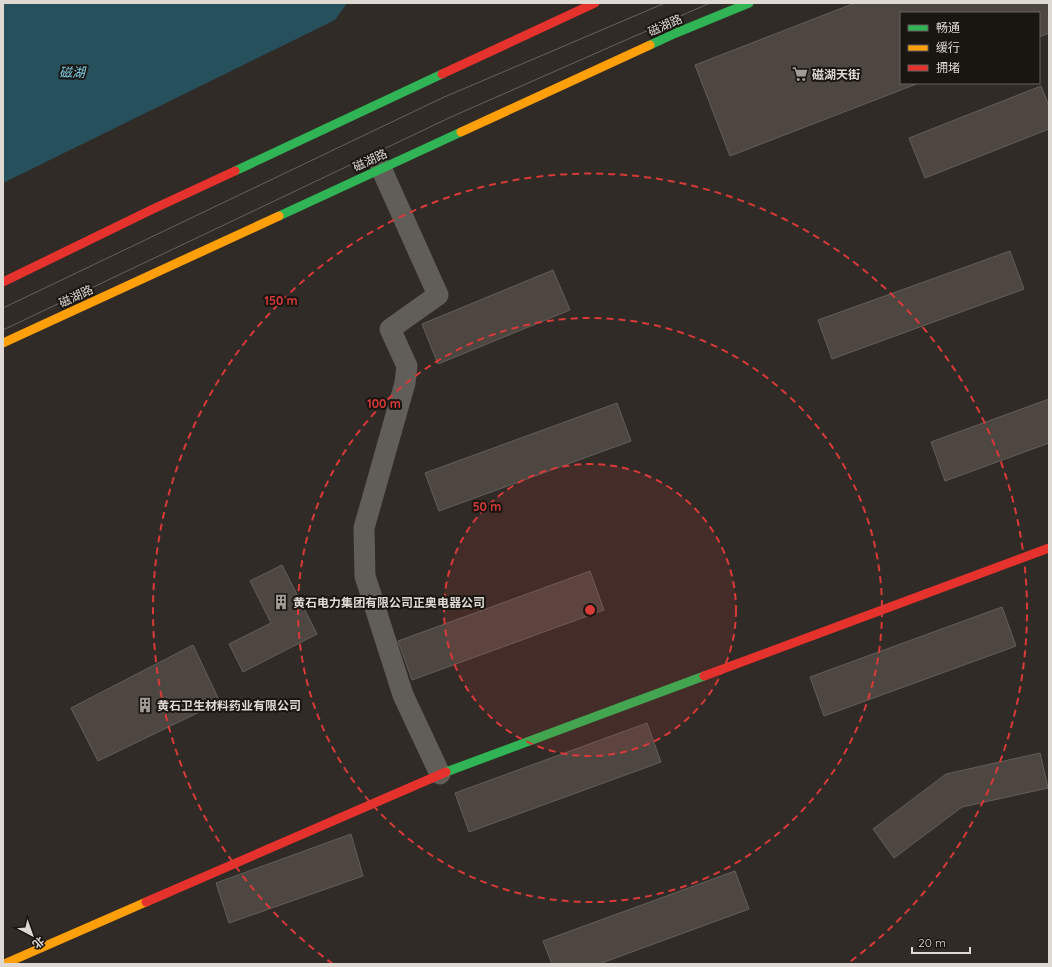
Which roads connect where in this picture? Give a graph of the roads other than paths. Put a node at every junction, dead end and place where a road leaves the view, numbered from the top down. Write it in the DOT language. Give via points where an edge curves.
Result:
graph roads {
  1 [pos="595,3"];
  2 [pos="750,3"];
  3 [pos="381,168"];
  4 [pos="3,282"];
  5 [pos="3,343"];
  6 [pos="1049,548"];
  7 [pos="440,774"];
  8 [pos="4,964"];
  1 -- 4 [label="main road" via="168,202"];
  2 -- 3 [label="main road, 磁湖路" via="676,33"];
  3 -- 5 [label="main road, 磁湖路"];
  3 -- 7 [label="street" via="438,295 390,329 408,366 364,528 364,576 403,695"];
  6 -- 7 [label="main road"];
  7 -- 8 [label="main road"];
}
